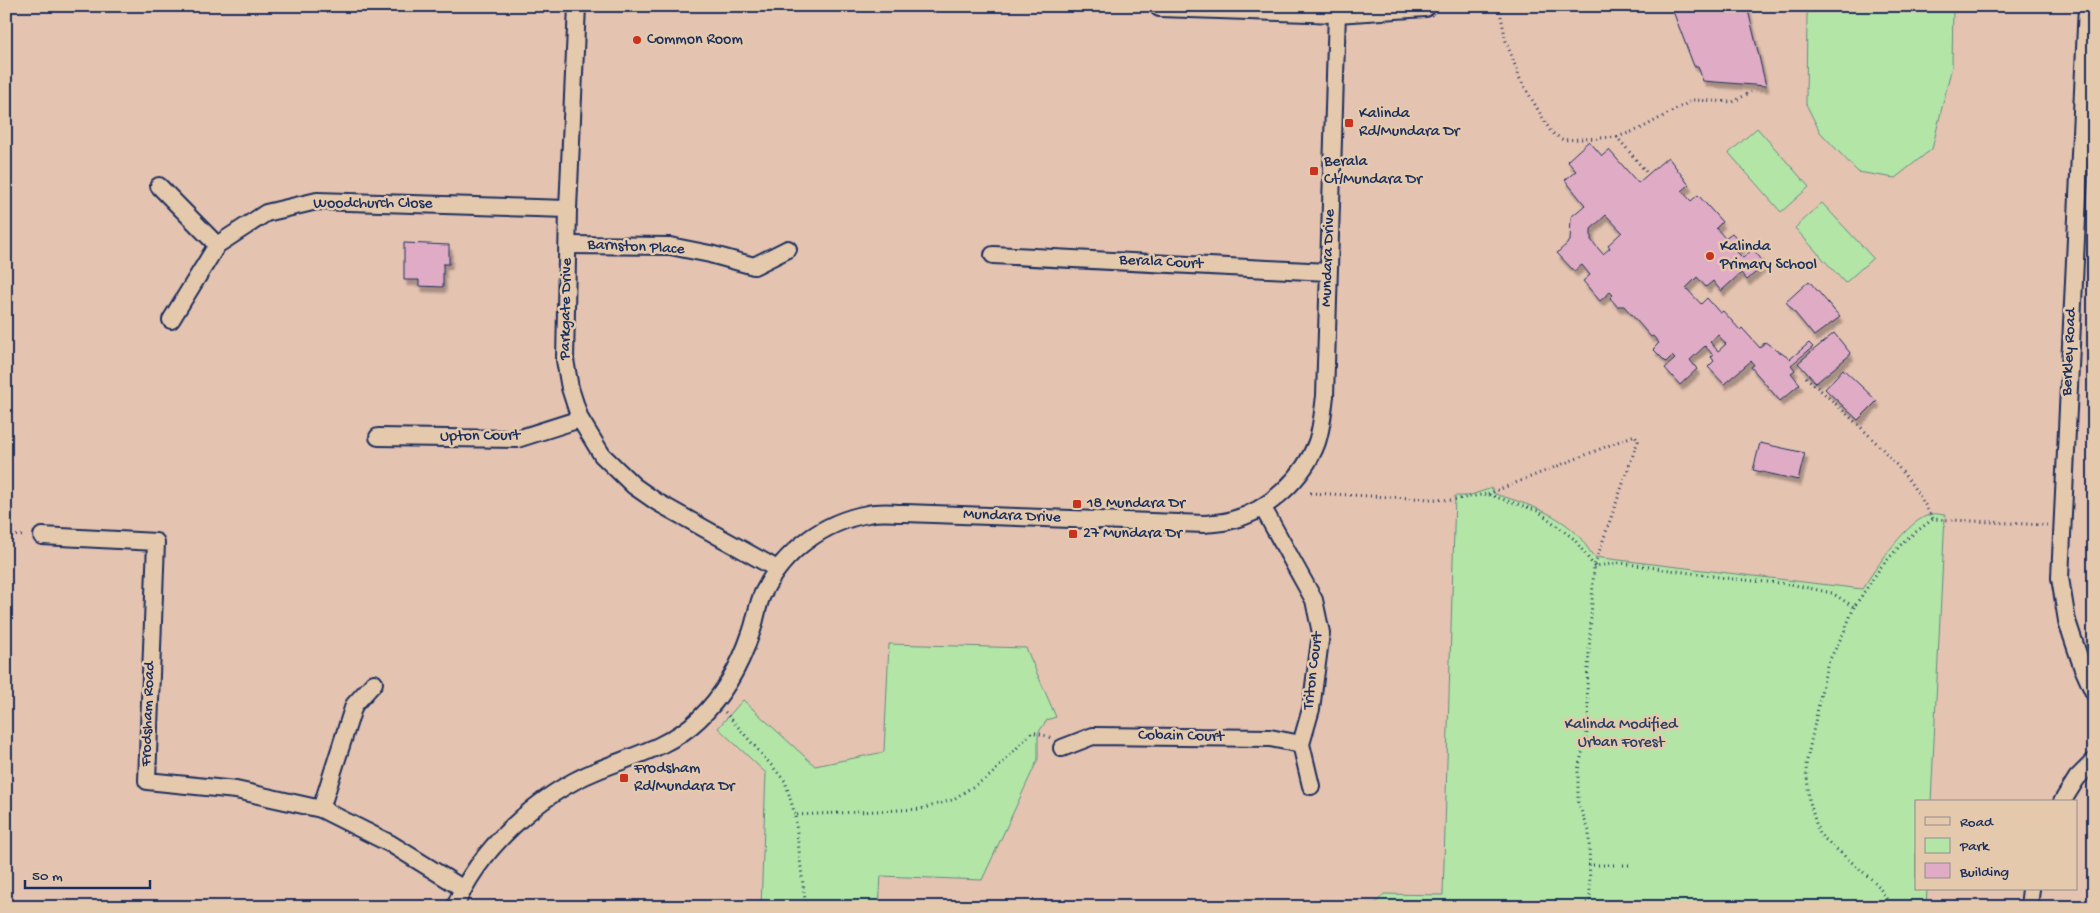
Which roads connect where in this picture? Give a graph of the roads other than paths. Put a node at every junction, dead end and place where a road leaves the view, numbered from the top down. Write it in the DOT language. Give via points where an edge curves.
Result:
graph roads {
  1 [pos="577,6"];
  2 [pos="1160,6"];
  3 [pos="1425,6"];
  4 [pos="2086,6"];
  5 [pos="1185,7"];
  6 [pos="1337,12"];
  7 [pos="2086,180"];
  8 [pos="159,186"];
  9 [pos="568,208"];
  10 [pos="217,245"];
  11 [pos="568,245"];
  12 [pos="788,249"];
  13 [pos="993,255"];
  14 [pos="1328,272"];
  15 [pos="172,320"];
  16 [pos="580,419"];
  17 [pos="378,437"];
  18 [pos="1263,508"];
  19 [pos="42,536"];
  20 [pos="777,569"];
  21 [pos="374,683"];
  22 [pos="2094,693"];
  23 [pos="1301,744"];
  24 [pos="1062,748"];
  25 [pos="2094,761"];
  26 [pos="1311,786"];
  27 [pos="2063,800"];
  28 [pos="321,809"];
  29 [pos="462,888"];
  30 [pos="2031,890"];
  31 [pos="454,907"];
  32 [pos="2030,907"];
  1 -- 9 [label="street, Parkgate Drive"];
  2 -- 5 [label="street"];
  3 -- 6 [label="street"];
  4 -- 7 [label="street, Berkley Road"];
  5 -- 6 [label="street"];
  6 -- 14 [label="street, Mundara Drive"];
  7 -- 22 [label="street, Berkley Road" via="2060,578 2067,621"];
  8 -- 10 [label="street"];
  9 -- 10 [label="street, Woodchurch Close" via="317,201 266,213"];
  9 -- 11 [label="street, Parkgate Drive"];
  10 -- 15 [label="street, Woodchurch Close"];
  11 -- 12 [label="street, Barnston Place" via="670,246 754,266"];
  11 -- 16 [label="street, Parkgate Drive" via="565,360"];
  13 -- 14 [label="street, Berala Court"];
  14 -- 18 [label="street, Mundara Drive" via="1325,396 1317,442 1284,491"];
  16 -- 17 [label="street, Upton Court" via="517,439"];
  16 -- 20 [label="street, Parkgate Drive" via="602,455 634,486"];
  18 -- 20 [label="street, Mundara Drive" via="1231,520 1205,524 868,513 815,534"];
  18 -- 23 [label="street, Triton Court" via="1314,600 1321,633 1310,709"];
  19 -- 28 [label="street, Frodsham Road" via="156,542 147,781 236,790"];
  20 -- 29 [label="street, Mundara Drive" via="762,594 740,664 716,702 675,738 571,783 537,805 492,848"];
  21 -- 28 [label="street" via="354,705"];
  23 -- 24 [label="street, Cobain Court" via="1270,738 1093,736"];
  23 -- 26 [label="street, Triton Court"];
  25 -- 27 [label="street" via="2077,778"];
  28 -- 29 [label="street, Frodsham Road" via="391,844"];
  29 -- 31 [label="street, Mundara Drive"];
  30 -- 32 [label="street"];
}
